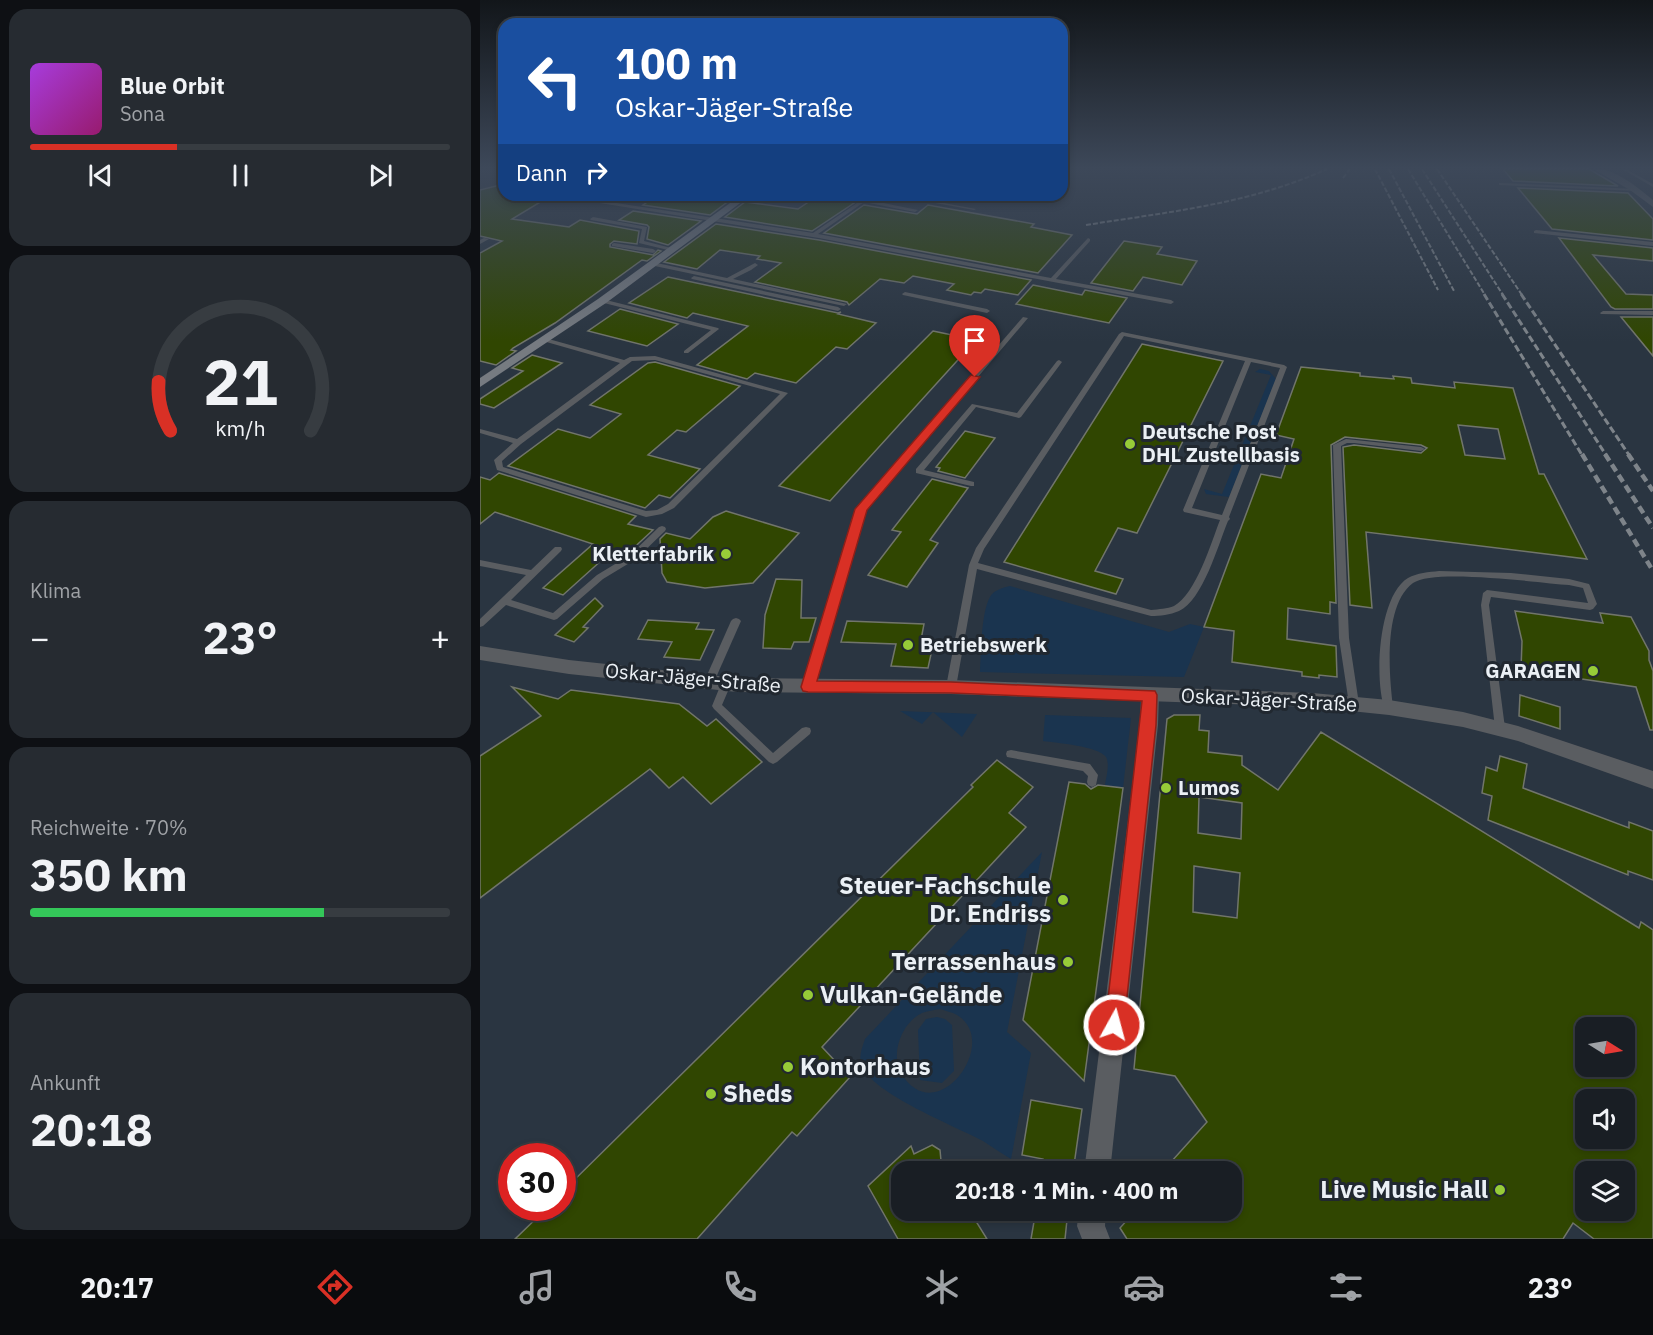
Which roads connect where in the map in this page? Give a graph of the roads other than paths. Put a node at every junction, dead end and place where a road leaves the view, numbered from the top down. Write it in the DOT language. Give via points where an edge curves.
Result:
graph roads {
  1 [pos="638,227"];
  2 [pos="704,227"];
  3 [pos="761,227"];
  4 [pos="826,227"];
  5 [pos="1536,232"];
  6 [pos="814,236"];
  7 [pos="1088,240"];
  8 [pos="1653,244"];
  9 [pos="614,245"];
  10 [pos="670,251"];
  11 [pos="755,265"];
  12 [pos="650,266"];
  13 [pos="729,279"];
  14 [pos="1052,280"];
  15 [pos="905,294"];
  16 [pos="602,301"];
  17 [pos="1172,302"];
  18 [pos="844,304"];
  19 [pos="838,309"];
  20 [pos="987,311"];
  21 [pos="1603,312"];
  22 [pos="1653,314"];
  23 [pos="1025,318"];
  24 [pos="545,340"];
  25 [pos="686,352"];
  26 [pos="1249,360"];
  27 [pos="1059,362"];
  28 [pos="626,363"];
  29 [pos="480,383"];
  30 [pos="480,431"];
  31 [pos="518,442"];
  32 [pos="1421,449"];
  33 [pos="971,484"];
  34 [pos="1226,519"];
  35 [pos="662,529"];
  36 [pos="558,549"];
  37 [pos="480,563"];
  38 [pos="973,566"];
  39 [pos="533,573"];
  40 [pos="504,601"];
  41 [pos="736,621"];
  42 [pos="480,624"];
  43 [pos="480,653"];
  44 [pos="717,683"];
  45 [pos="808,687"];
  46 [pos="951,687"];
  47 [pos="1150,695"];
  48 [pos="1354,704"];
  49 [pos="1388,707"];
  50 [pos="1500,728"];
  51 [pos="806,731"];
  52 [pos="1011,754"];
  53 [pos="1653,780"];
  54 [pos="1092,782"];
  55 [pos="1098,1161"];
  56 [pos="1092,1221"];
  57 [pos="1096,1239"];
  1 -- 10 [label="lane" via="645,228 641,242"];
  2 -- 10 [label="main road"];
  3 -- 6 [label="lane"];
  4 -- 6 [label="lane"];
  5 -- 8 [label="lane"];
  6 -- 14 [label="lane"];
  7 -- 14 [label="lane"];
  9 -- 10 [label="lane"];
  10 -- 12 [label="main road"];
  11 -- 13 [label="lane"];
  12 -- 13 [label="lane"];
  12 -- 16 [label="main road"];
  12 -- 19 [label="lane"];
  13 -- 18 [label="lane"];
  14 -- 17 [label="lane"];
  15 -- 20 [label="lane"];
  16 -- 24 [label="main road"];
  16 -- 25 [label="lane" via="716,329"];
  21 -- 22 [label="lane"];
  23 -- 45 [label="lane" via="861,509"];
  24 -- 28 [label="lane"];
  24 -- 29 [label="main road"];
  26 -- 34 [label="lane" via="1284,368"];
  26 -- 34 [label="lane" via="1187,510"];
  26 -- 38 [label="lane" via="1122,334 986,538"];
  27 -- 33 [label="lane" via="1019,416 974,405 919,471"];
  28 -- 31 [label="lane"];
  28 -- 31 [label="lane" via="655,358 785,393 671,506 659,512 646,514 500,468 498,460"];
  30 -- 31 [label="lane"];
  32 -- 48 [label="lane" via="1354,441 1337,445 1344,638"];
  34 -- 38 [label="lane" via="1201,579 1184,604 1171,612 1151,613"];
  35 -- 40 [label="lane" via="633,557 600,577 554,617"];
  36 -- 39 [label="lane"];
  37 -- 39 [label="lane"];
  38 -- 46 [label="lane"];
  39 -- 40 [label="lane"];
  40 -- 42 [label="lane"];
  41 -- 44 [label="lane"];
  43 -- 44 [label="street, Oskar-Jäger-Straße"];
  44 -- 45 [label="street, Oskar-Jäger-Straße"];
  44 -- 51 [label="lane" via="717,706 773,759"];
  45 -- 46 [label="street, Oskar-Jäger-Straße"];
  46 -- 47 [label="street, Oskar-Jäger-Straße"];
  47 -- 48 [label="street, Oskar-Jäger-Straße"];
  47 -- 55 [label="street"];
  48 -- 49 [label="street, Oskar-Jäger-Straße"];
  49 -- 50 [label="street, Oskar-Jäger-Straße"];
  49 -- 50 [label="lane" via="1384,637 1397,599 1409,581 1421,575 1461,574 1586,586 1593,604 1590,607 1487,593 1485,605"];
  50 -- 53 [label="street, Oskar-Jäger-Straße"];
  52 -- 54 [label="lane" via="1086,767 1094,775"];
  56 -- 57 [label="street"];
}
